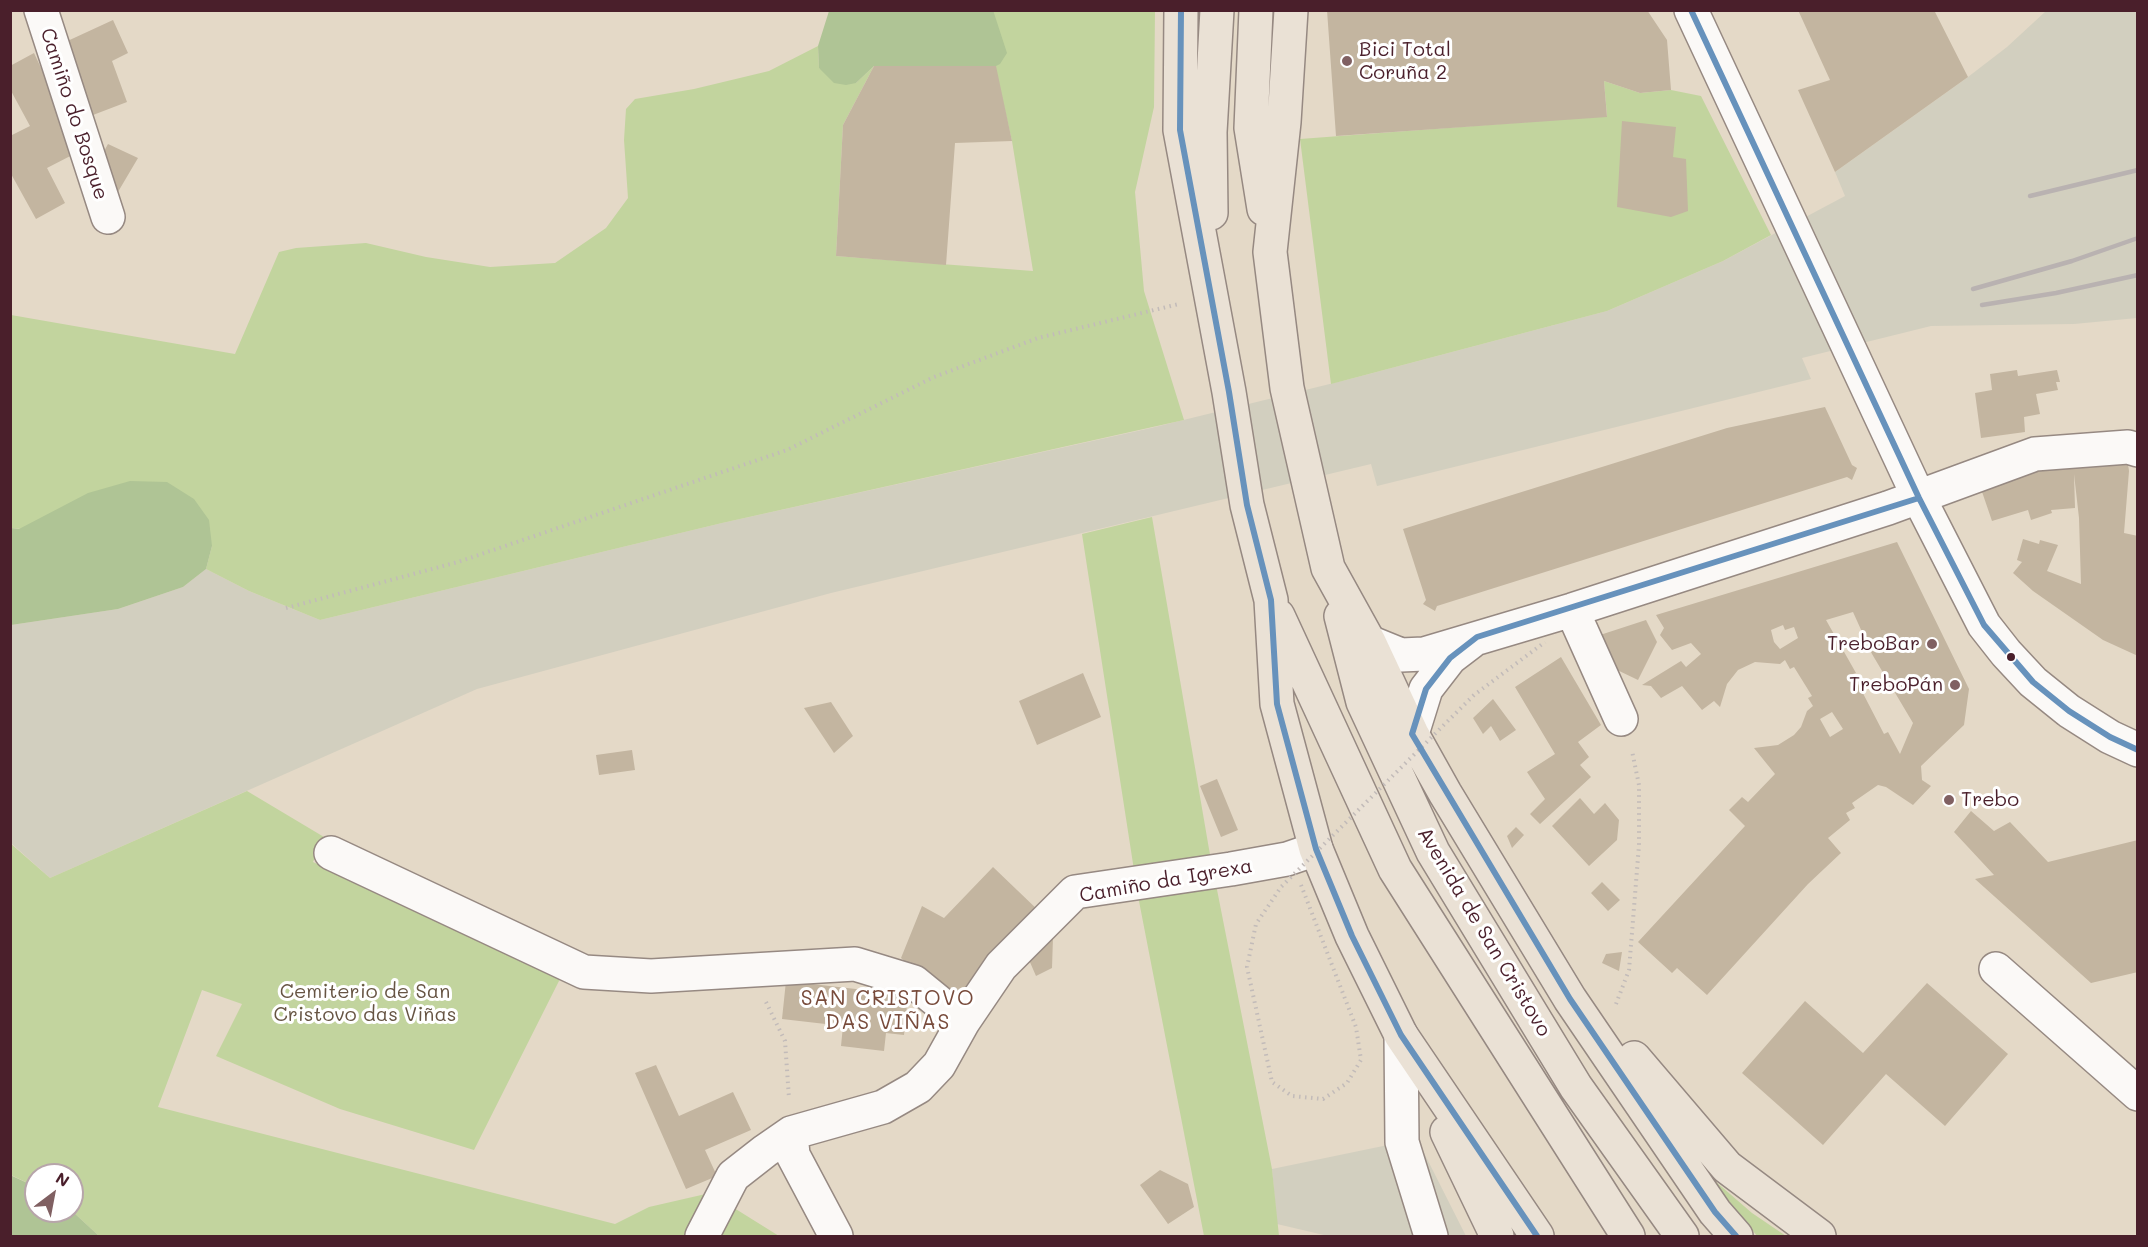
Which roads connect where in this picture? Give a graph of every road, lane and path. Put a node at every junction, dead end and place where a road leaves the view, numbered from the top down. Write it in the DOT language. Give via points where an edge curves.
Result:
graph roads {
  1 [pos="41,10"];
  2 [pos="1181,10"];
  3 [pos="1217,10"];
  4 [pos="1256,10"];
  5 [pos="1292,10"];
  6 [pos="1691,10"];
  7 [pos="108,217"];
  8 [pos="1270,252"];
  9 [pos="1212,297"];
  10 [pos="2138,450"];
  11 [pos="1919,498"];
  12 [pos="1328,568"];
  13 [pos="1271,600"];
  14 [pos="286,608"];
  15 [pos="1572,610"];
  16 [pos="1477,637"];
  17 [pos="1369,642"];
  18 [pos="1545,642"];
  19 [pos="1622,719"];
  20 [pos="1413,734"];
  21 [pos="2138,750"];
  22 [pos="1316,849"];
  23 [pos="331,853"];
  24 [pos="1483,855"];
  25 [pos="1301,885"];
  26 [pos="750,969"];
  27 [pos="1996,969"];
  28 [pos="1615,1007"];
  29 [pos="963,1022"];
  30 [pos="1401,1035"];
  31 [pos="2138,1094"];
  32 [pos="791,1133"];
  33 [pos="702,1236"];
  34 [pos="836,1236"];
  35 [pos="1431,1236"];
  36 [pos="1497,1236"];
  37 [pos="1537,1236"];
  38 [pos="1628,1236"];
  39 [pos="1682,1236"];
  40 [pos="1736,1236"];
  41 [pos="1819,1236"];
  1 -- 7 [label="street, Camiño do Bosque"];
  2 -- 9 [label="main road" via="1180,130"];
  3 -- 9 [label="main road" via="1210,132"];
  4 -- 8 [label="main road" via="1251,128"];
  5 -- 8 [label="main road"];
  6 -- 11 [label="street"];
  8 -- 12 [label="main road" via="1287,388"];
  9 -- 13 [label="main road" via="1247,505"];
  9 -- 14 [label="path" via="1038,338 934,377 787,450 458,562"];
  10 -- 11 [label="street" via="2128,447 2035,454"];
  11 -- 15 [label="street"];
  11 -- 21 [label="street" via="1984,625 2006,653 2068,711"];
  12 -- 17 [label="main road"];
  12 -- 39 [label="main road, Avenida de San Cristovo" via="1363,702 1433,852 1576,1087"];
  13 -- 22 [label="main road" via="1277,704"];
  13 -- 38 [label="main road, Avenida de San Cristovo" via="1395,869"];
  15 -- 16 [label="street"];
  15 -- 19 [label="street"];
  16 -- 17 [label="street" via="1424,654 1401,655"];
  16 -- 20 [label="street" via="1450,658 1426,688"];
  17 -- 20 [label="main road"];
  18 -- 25 [label="path, bridge" via="1474,695 1281,887 1256,924 1247,967 1272,1082 1292,1096 1323,1099 1347,1083 1361,1060 1356,1027"];
  19 -- 28 [label="path" via="1639,786 1640,845 1629,970"];
  20 -- 24 [label="main road"];
  22 -- 29 [label="street, Camiño da Igrexa" via="1287,859 1075,892 1002,966"];
  22 -- 30 [label="main road" via="1352,936"];
  23 -- 26 [label="street" via="584,972 651,976"];
  24 -- 40 [label="main road" via="1570,999 1715,1212"];
  24 -- 41 [label="main road" via="1553,942 1655,1085 1727,1167"];
  26 -- 29 [label="street" via="855,964 914,982"];
  26 -- 32 [label="path" via="785,1041"];
  27 -- 31 [label="street"];
  29 -- 32 [label="street, Camiño da Igrexa" via="939,1065 918,1088 883,1107"];
  30 -- 35 [label="street" via="1402,1142"];
  30 -- 36 [label="main road"];
  30 -- 37 [label="main road"];
  32 -- 33 [label="street" via="733,1176"];
  32 -- 34 [label="street" via="793,1155"];
}
